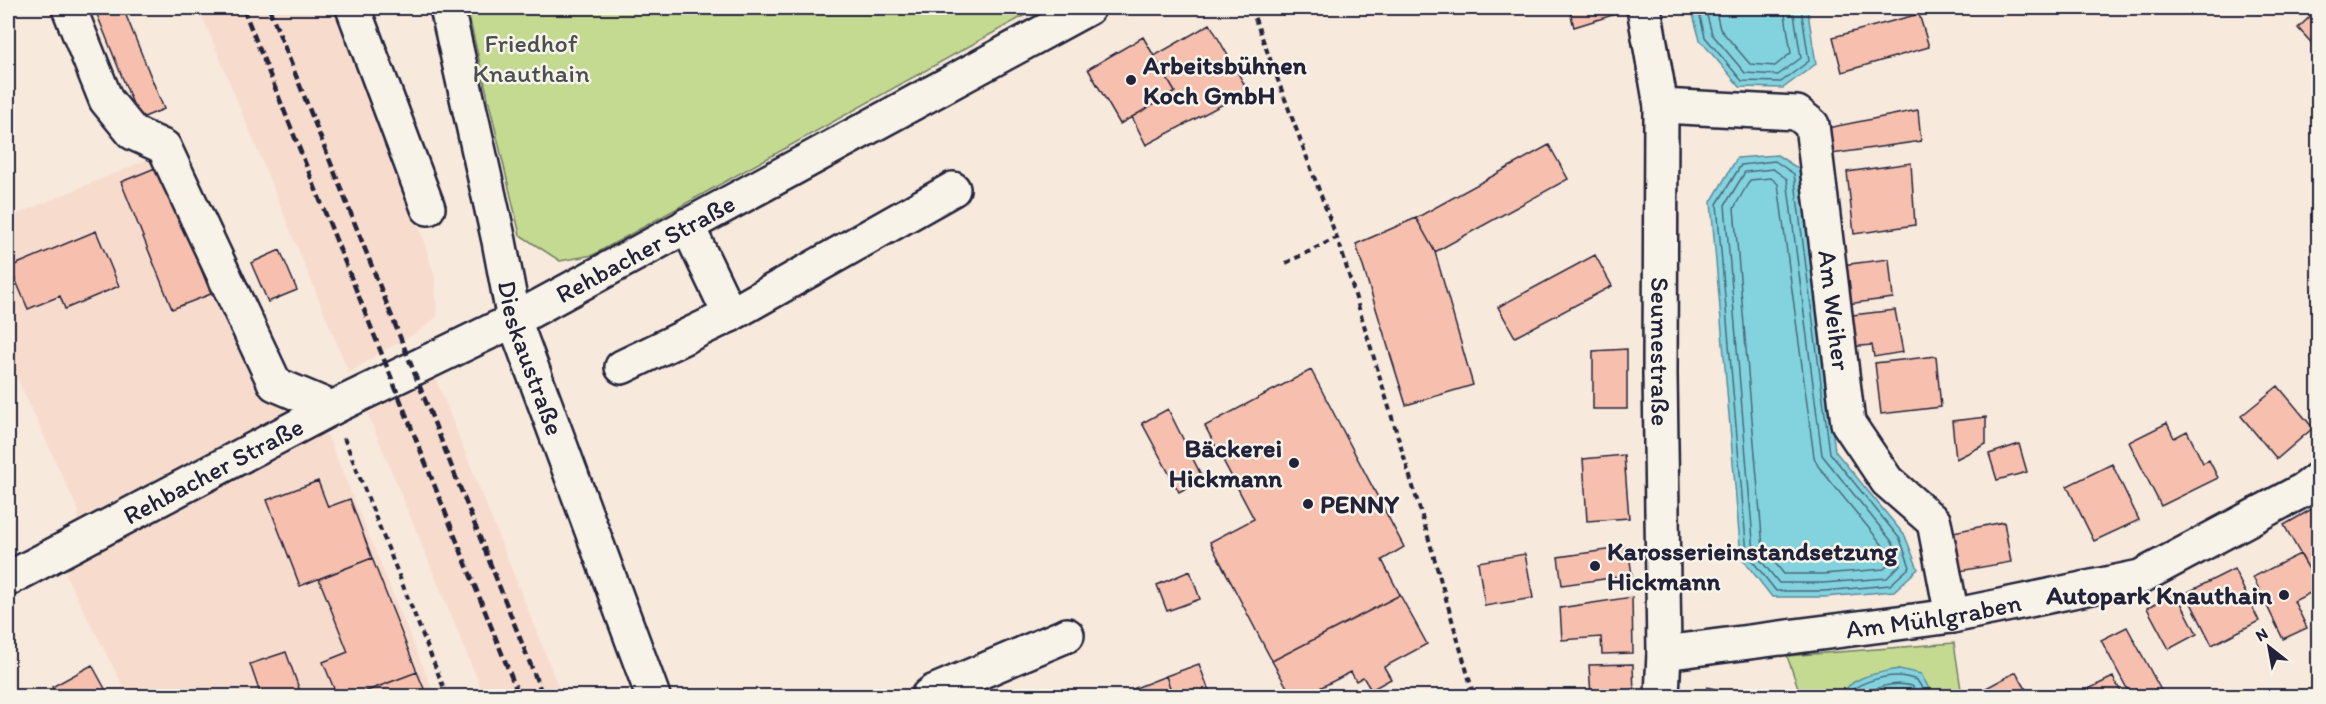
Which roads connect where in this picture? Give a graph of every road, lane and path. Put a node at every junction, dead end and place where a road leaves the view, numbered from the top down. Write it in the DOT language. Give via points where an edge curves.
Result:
graph roads {
  1 [pos="69,8"];
  2 [pos="353,8"];
  3 [pos="447,8"];
  4 [pos="1088,8"];
  5 [pos="1251,8"];
  6 [pos="1644,8"];
  7 [pos="1661,106"];
  8 [pos="953,189"];
  9 [pos="428,208"];
  10 [pos="687,225"];
  11 [pos="1336,238"];
  12 [pos="1286,263"];
  13 [pos="730,315"];
  14 [pos="514,320"];
  15 [pos="622,367"];
  16 [pos="332,408"];
  17 [pos="2319,479"];
  18 [pos="8,579"];
  19 [pos="1952,615"];
  20 [pos="1067,635"];
  21 [pos="1664,653"];
  22 [pos="447,696"];
  23 [pos="653,696"];
  24 [pos="928,696"];
  25 [pos="1474,696"];
  26 [pos="1662,696"];
  1 -- 16 [label="street" via="106,100 133,133 164,147 275,384"];
  2 -- 9 [label="street"];
  3 -- 14 [label="street, Dieskaustraße"];
  4 -- 10 [label="street, Rehbacher Straße"];
  5 -- 11 [label="path"];
  6 -- 7 [label="street, Seumestraße"];
  7 -- 19 [label="street, Am Weiher" via="1797,114 1812,125 1848,423 1887,481 1934,522"];
  7 -- 21 [label="street, Seumestraße"];
  8 -- 13 [label="street"];
  10 -- 13 [label="street"];
  10 -- 14 [label="street, Rehbacher Straße"];
  11 -- 12 [label="path"];
  11 -- 25 [label="path"];
  13 -- 15 [label="street"];
  14 -- 16 [label="street, Rehbacher Straße"];
  14 -- 23 [label="street, Dieskaustraße"];
  16 -- 18 [label="street, Rehbacher Straße"];
  16 -- 22 [label="path"];
  17 -- 19 [label="street, Am Mühlgraben" via="2140,578"];
  19 -- 21 [label="street, Am Mühlgraben"];
  20 -- 24 [label="street"];
  21 -- 26 [label="street, Seumestraße"];
}
